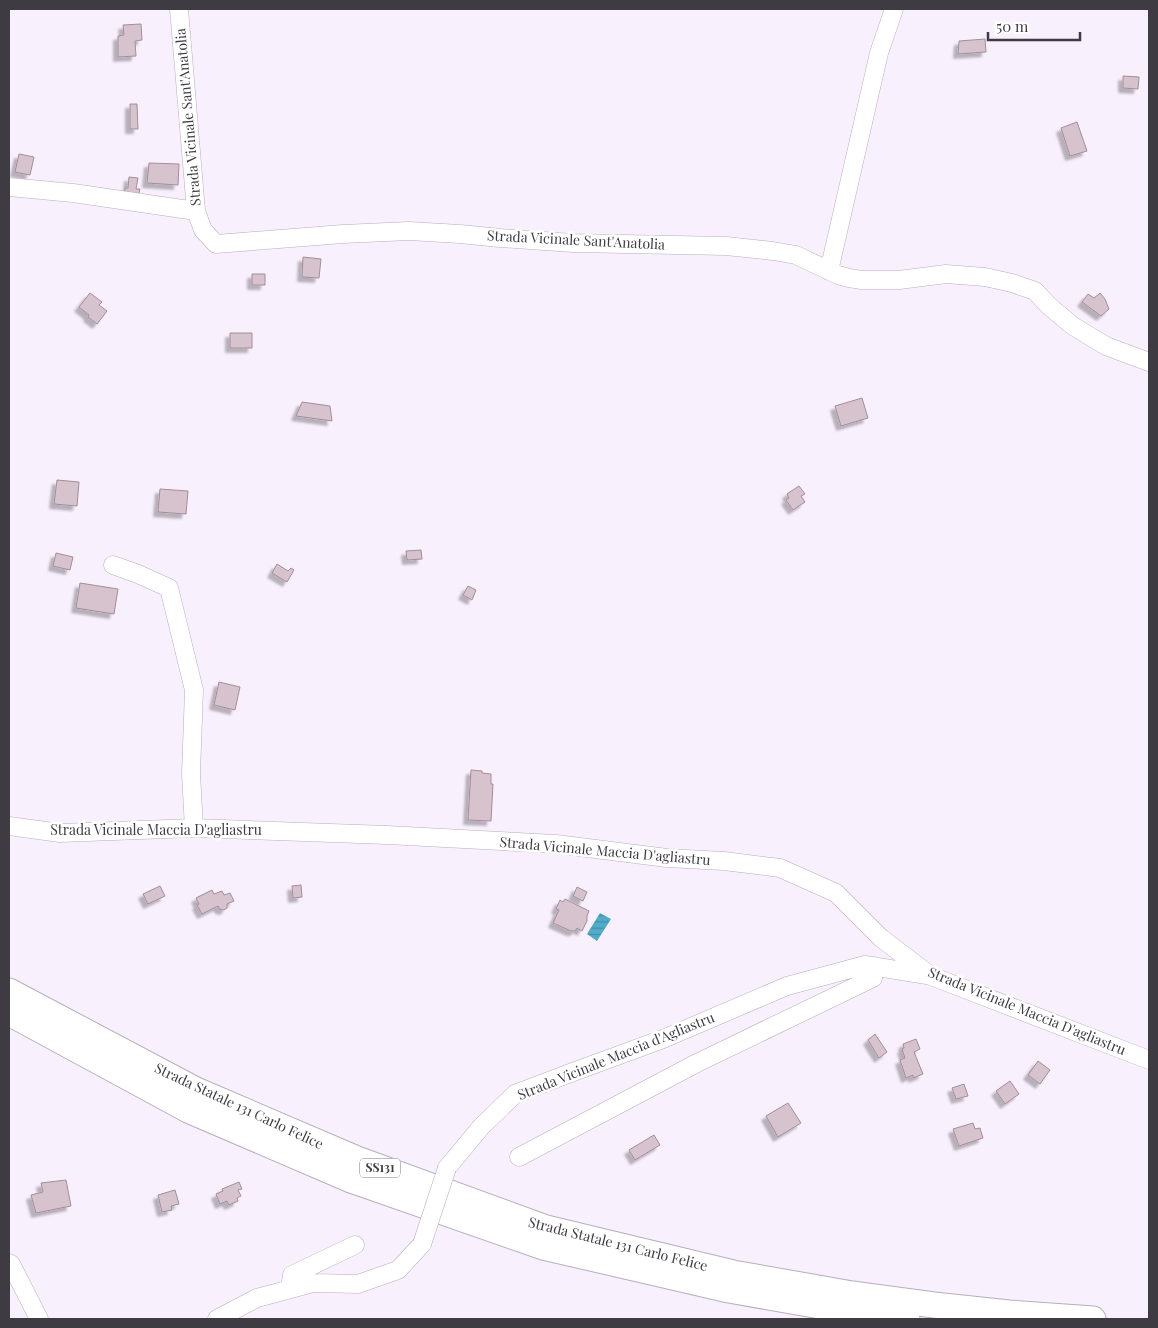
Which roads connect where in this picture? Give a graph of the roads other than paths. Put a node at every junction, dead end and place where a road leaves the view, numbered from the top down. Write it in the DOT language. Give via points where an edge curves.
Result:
graph roads {
  1 [pos="179,9"];
  2 [pos="894,9"];
  3 [pos="9,187"];
  4 [pos="196,211"];
  5 [pos="829,271"];
  6 [pos="1149,362"];
  7 [pos="113,565"];
  8 [pos="9,826"];
  9 [pos="194,828"];
  10 [pos="874,966"];
  11 [pos="931,976"];
  12 [pos="9,991"];
  13 [pos="9,1014"];
  14 [pos="1149,1060"];
  15 [pos="519,1157"];
  16 [pos="355,1245"];
  17 [pos="9,1263"];
  18 [pos="290,1289"];
  19 [pos="774,1289"];
  20 [pos="39,1319"];
  21 [pos="217,1319"];
  22 [pos="907,1319"];
  23 [pos="1093,1319"];
  1 -- 4 [label="street, Strada Vicinale Sant'Anatolia"];
  2 -- 5 [label="street" via="879,53"];
  3 -- 4 [label="street"];
  4 -- 5 [label="street, Strada Vicinale Sant'Anatolia" via="203,230 216,244 343,234 460,234 573,242 726,246 796,255"];
  5 -- 6 [label="street, Strada Vicinale Sant'Anatolia" via="862,280 898,280 946,274 1012,283 1035,291 1073,326 1106,346"];
  7 -- 9 [label="street" via="169,588 194,690 191,774"];
  8 -- 9 [label="street, Strada Vicinale Maccia D'agliastru" via="60,833"];
  9 -- 11 [label="street, Strada Vicinale Maccia D'agliastru" via="387,834 556,844 780,868 836,894 881,938"];
  10 -- 11 [label="street, Strada Vicinale Maccia d'Agliastru"];
  10 -- 15 [label="street" via="873,978 697,1063"];
  10 -- 18 [label="street, Strada Vicinale Maccia d'Agliastru, bridge" via="865,965 787,986 663,1039 515,1094 481,1127 447,1168 422,1244 398,1270 358,1284 313,1283"];
  11 -- 14 [label="street, Strada Vicinale Maccia D'agliastru"];
  12 -- 19 [label="highway, Strada Statale 131 Carlo Felice / SS131" via="196,1090 357,1159 546,1228 723,1270"];
  13 -- 19 [label="highway, Strada Statale 131 Carlo Felice / SS131" via="188,1110 351,1180 543,1247 729,1290"];
  16 -- 18 [label="street" via="292,1275"];
  17 -- 20 [label="street"];
  18 -- 21 [label="street, Strada Vicinale Maccia d'Agliastru" via="257,1298"];
  19 -- 22 [label="highway, Strada Statale 131 Carlo Felice / SS131" via="848,1311"];
  19 -- 23 [label="highway, Strada Statale 131 Carlo Felice / SS131"];
}
